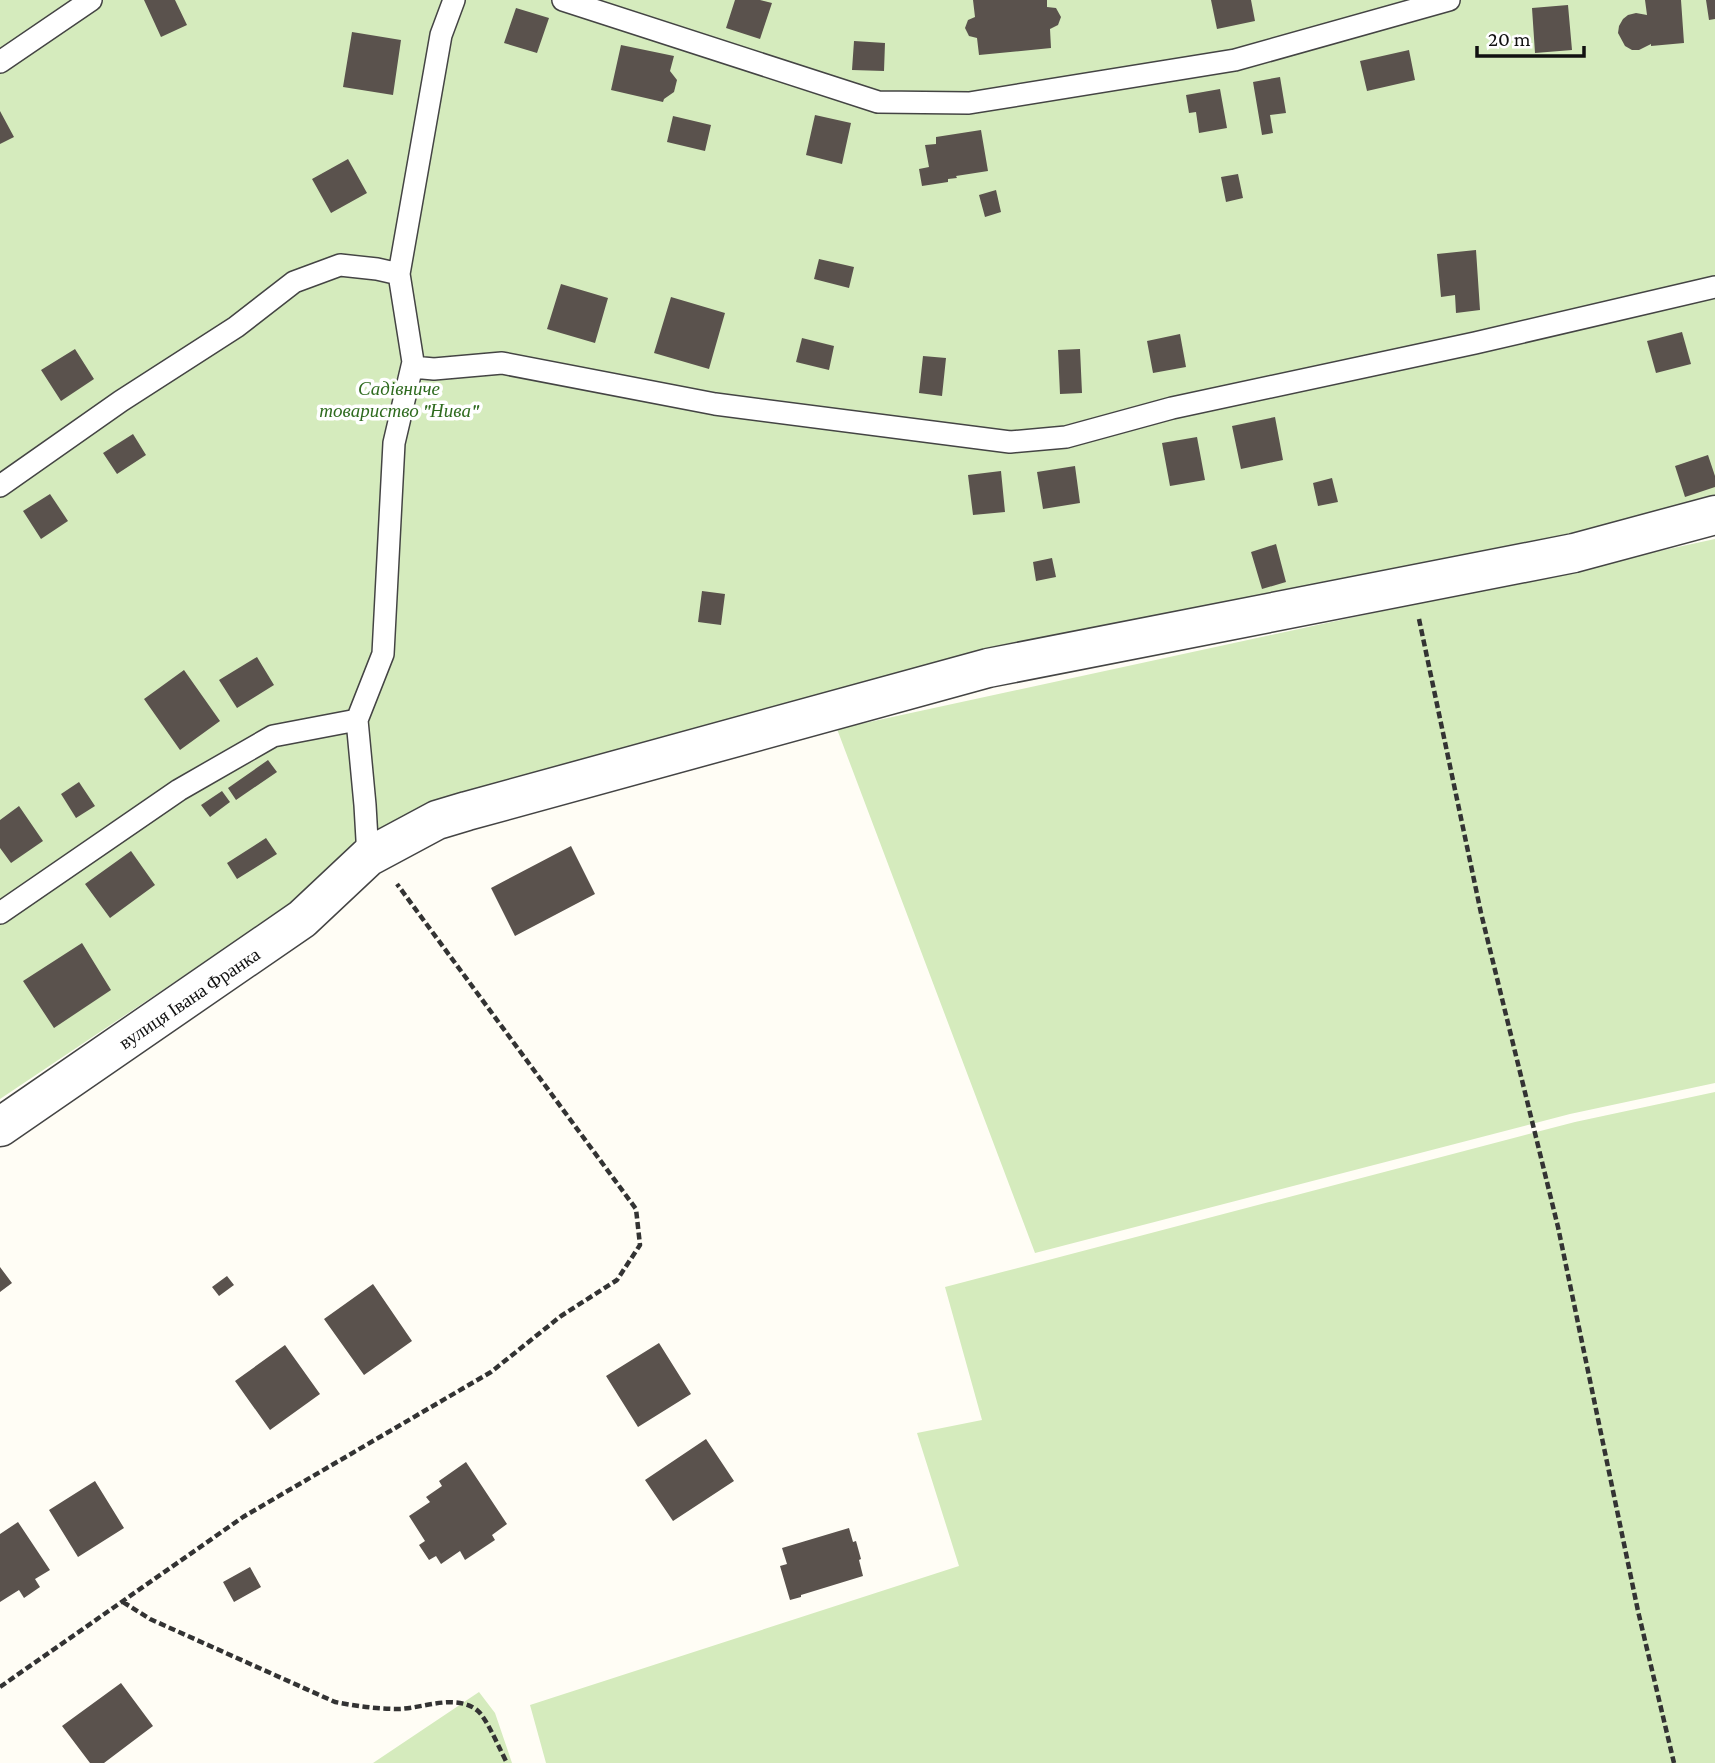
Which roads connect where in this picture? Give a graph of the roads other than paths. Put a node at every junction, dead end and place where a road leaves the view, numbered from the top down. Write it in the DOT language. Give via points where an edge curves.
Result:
graph roads {
  1 [pos="92,0"];
  2 [pos="454,0"];
  3 [pos="563,0"];
  4 [pos="1449,0"];
  5 [pos="0,62"];
  6 [pos="399,274"];
  7 [pos="1715,287"];
  8 [pos="412,367"];
  9 [pos="0,486"];
  10 [pos="1715,515"];
  11 [pos="357,720"];
  12 [pos="368,857"];
  13 [pos="0,913"];
  14 [pos="0,1127"];
  1 -- 5 [label="lane"];
  2 -- 6 [label="lane" via="441,36"];
  3 -- 4 [label="lane" via="878,102 969,103 1235,60"];
  6 -- 8 [label="lane"];
  6 -- 9 [label="lane" via="340,265 294,282 236,327"];
  7 -- 8 [label="lane" via="1172,408 1066,437 1010,442 715,404 502,363"];
  8 -- 11 [label="lane" via="394,443 383,654"];
  10 -- 12 [label="street, вулиця Івана Франка" via="1574,553 988,668 437,820"];
  11 -- 12 [label="lane"];
  11 -- 13 [label="lane" via="273,736 179,790"];
  12 -- 14 [label="street, вулиця Івана Франка" via="302,919"];
}
